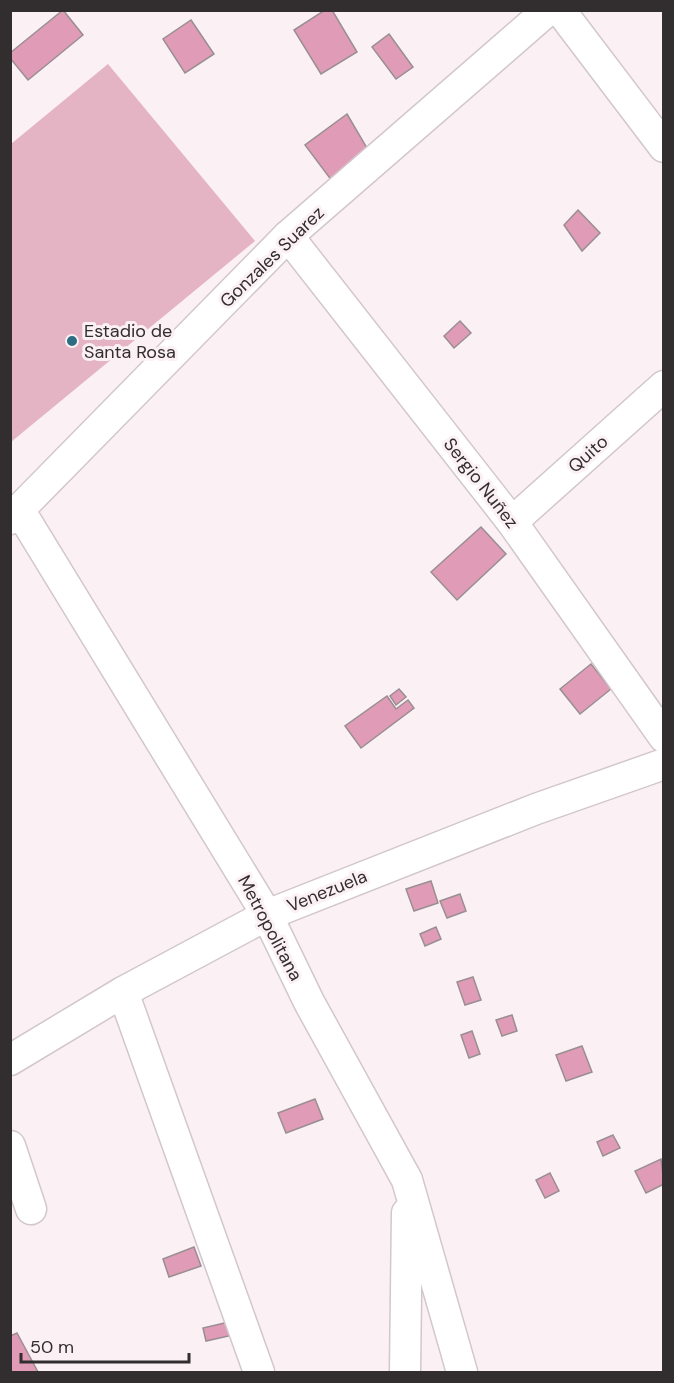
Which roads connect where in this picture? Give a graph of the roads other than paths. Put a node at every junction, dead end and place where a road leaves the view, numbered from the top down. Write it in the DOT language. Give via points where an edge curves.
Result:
graph roads {
  1 [pos="548,10"];
  2 [pos="560,10"];
  3 [pos="663,147"];
  4 [pos="288,236"];
  5 [pos="663,386"];
  6 [pos="15,515"];
  7 [pos="512,522"];
  8 [pos="663,737"];
  9 [pos="663,764"];
  10 [pos="267,915"];
  11 [pos="123,992"];
  12 [pos="10,1060"];
  13 [pos="10,1146"];
  14 [pos="407,1180"];
  15 [pos="32,1209"];
  16 [pos="259,1372"];
  17 [pos="405,1372"];
  18 [pos="462,1372"];
  1 -- 4 [label="street, Gonzales Suarez"];
  2 -- 3 [label="street"];
  4 -- 6 [label="street, Gonzales Suarez"];
  4 -- 7 [label="street, Sergio Nuñez"];
  5 -- 7 [label="street, Quito"];
  6 -- 10 [label="street, Metropolitana"];
  7 -- 8 [label="street, Sergio Nuñez"];
  9 -- 10 [label="street, Venezuela" via="536,808"];
  10 -- 11 [label="street, Venezuela"];
  10 -- 14 [label="street, Metropolitana" via="309,1002"];
  11 -- 12 [label="street, Venezuela"];
  11 -- 16 [label="street"];
  13 -- 15 [label="street"];
  14 -- 17 [label="street"];
  14 -- 18 [label="street, Metropolitana"];
}
